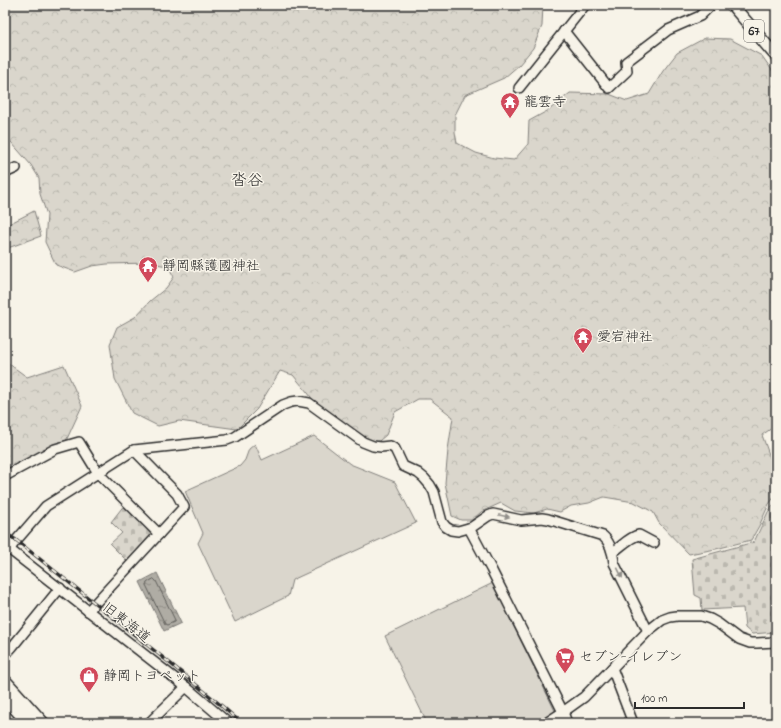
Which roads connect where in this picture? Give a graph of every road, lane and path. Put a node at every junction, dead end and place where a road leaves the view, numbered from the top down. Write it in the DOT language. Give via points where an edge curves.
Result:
graph roads {
  1 [pos="585,5"];
  2 [pos="711,5"];
  3 [pos="732,5"];
  4 [pos="564,31"];
  5 [pos="776,56"];
  6 [pos="519,88"];
  7 [pos="16,168"];
  8 [pos="5,173"];
  9 [pos="134,450"];
  10 [pos="98,473"];
  11 [pos="5,476"];
  12 [pos="469,528"];
  13 [pos="159,534"];
  14 [pos="654,543"];
  15 [pos="7,547"];
  16 [pos="613,552"];
  17 [pos="60,588"];
  18 [pos="88,611"];
  19 [pos="648,631"];
  20 [pos="776,642"];
  21 [pos="5,655"];
  22 [pos="612,668"];
  23 [pos="5,682"];
  24 [pos="186,687"];
  25 [pos="5,696"];
  26 [pos="563,712"];
  27 [pos="29,723"];
  28 [pos="42,723"];
  29 [pos="149,723"];
  30 [pos="228,723"];
  31 [pos="546,723"];
  32 [pos="567,723"];
  33 [pos="633,723"];
  1 -- 4 [label="street"];
  2 -- 4 [label="street" via="700,16 668,30 626,62 627,71 610,88"];
  3 -- 5 [label="main road, 67"];
  4 -- 6 [label="street"];
  7 -- 8 [label="street"];
  9 -- 10 [label="street"];
  9 -- 12 [label="street" via="227,440 283,405 298,401 309,403 363,442 395,449 403,466 418,473 430,485 446,527 458,531"];
  9 -- 13 [label="street" via="177,494 184,507"];
  10 -- 11 [label="street" via="79,442 55,449"];
  10 -- 13 [label="street"];
  10 -- 15 [label="street" via="46,506"];
  12 -- 16 [label="street, one-way" via="493,514 521,520 542,518 603,536"];
  12 -- 26 [label="street"];
  13 -- 18 [label="street"];
  14 -- 16 [label="street" via="639,535"];
  15 -- 17 [label="street, 旧東海道"];
  16 -- 19 [label="street, one-way" via="614,563"];
  17 -- 18 [label="street, 旧東海道"];
  17 -- 21 [label="street"];
  18 -- 24 [label="street, 旧東海道"];
  19 -- 20 [label="street" via="670,617 701,616 750,643"];
  19 -- 22 [label="street"];
  22 -- 26 [label="street" via="584,697"];
  22 -- 33 [label="street"];
  23 -- 28 [label="highway"];
  24 -- 29 [label="street"];
  24 -- 30 [label="street, 旧東海道"];
  25 -- 27 [label="highway"];
  26 -- 31 [label="street"];
  26 -- 32 [label="street"];
}
